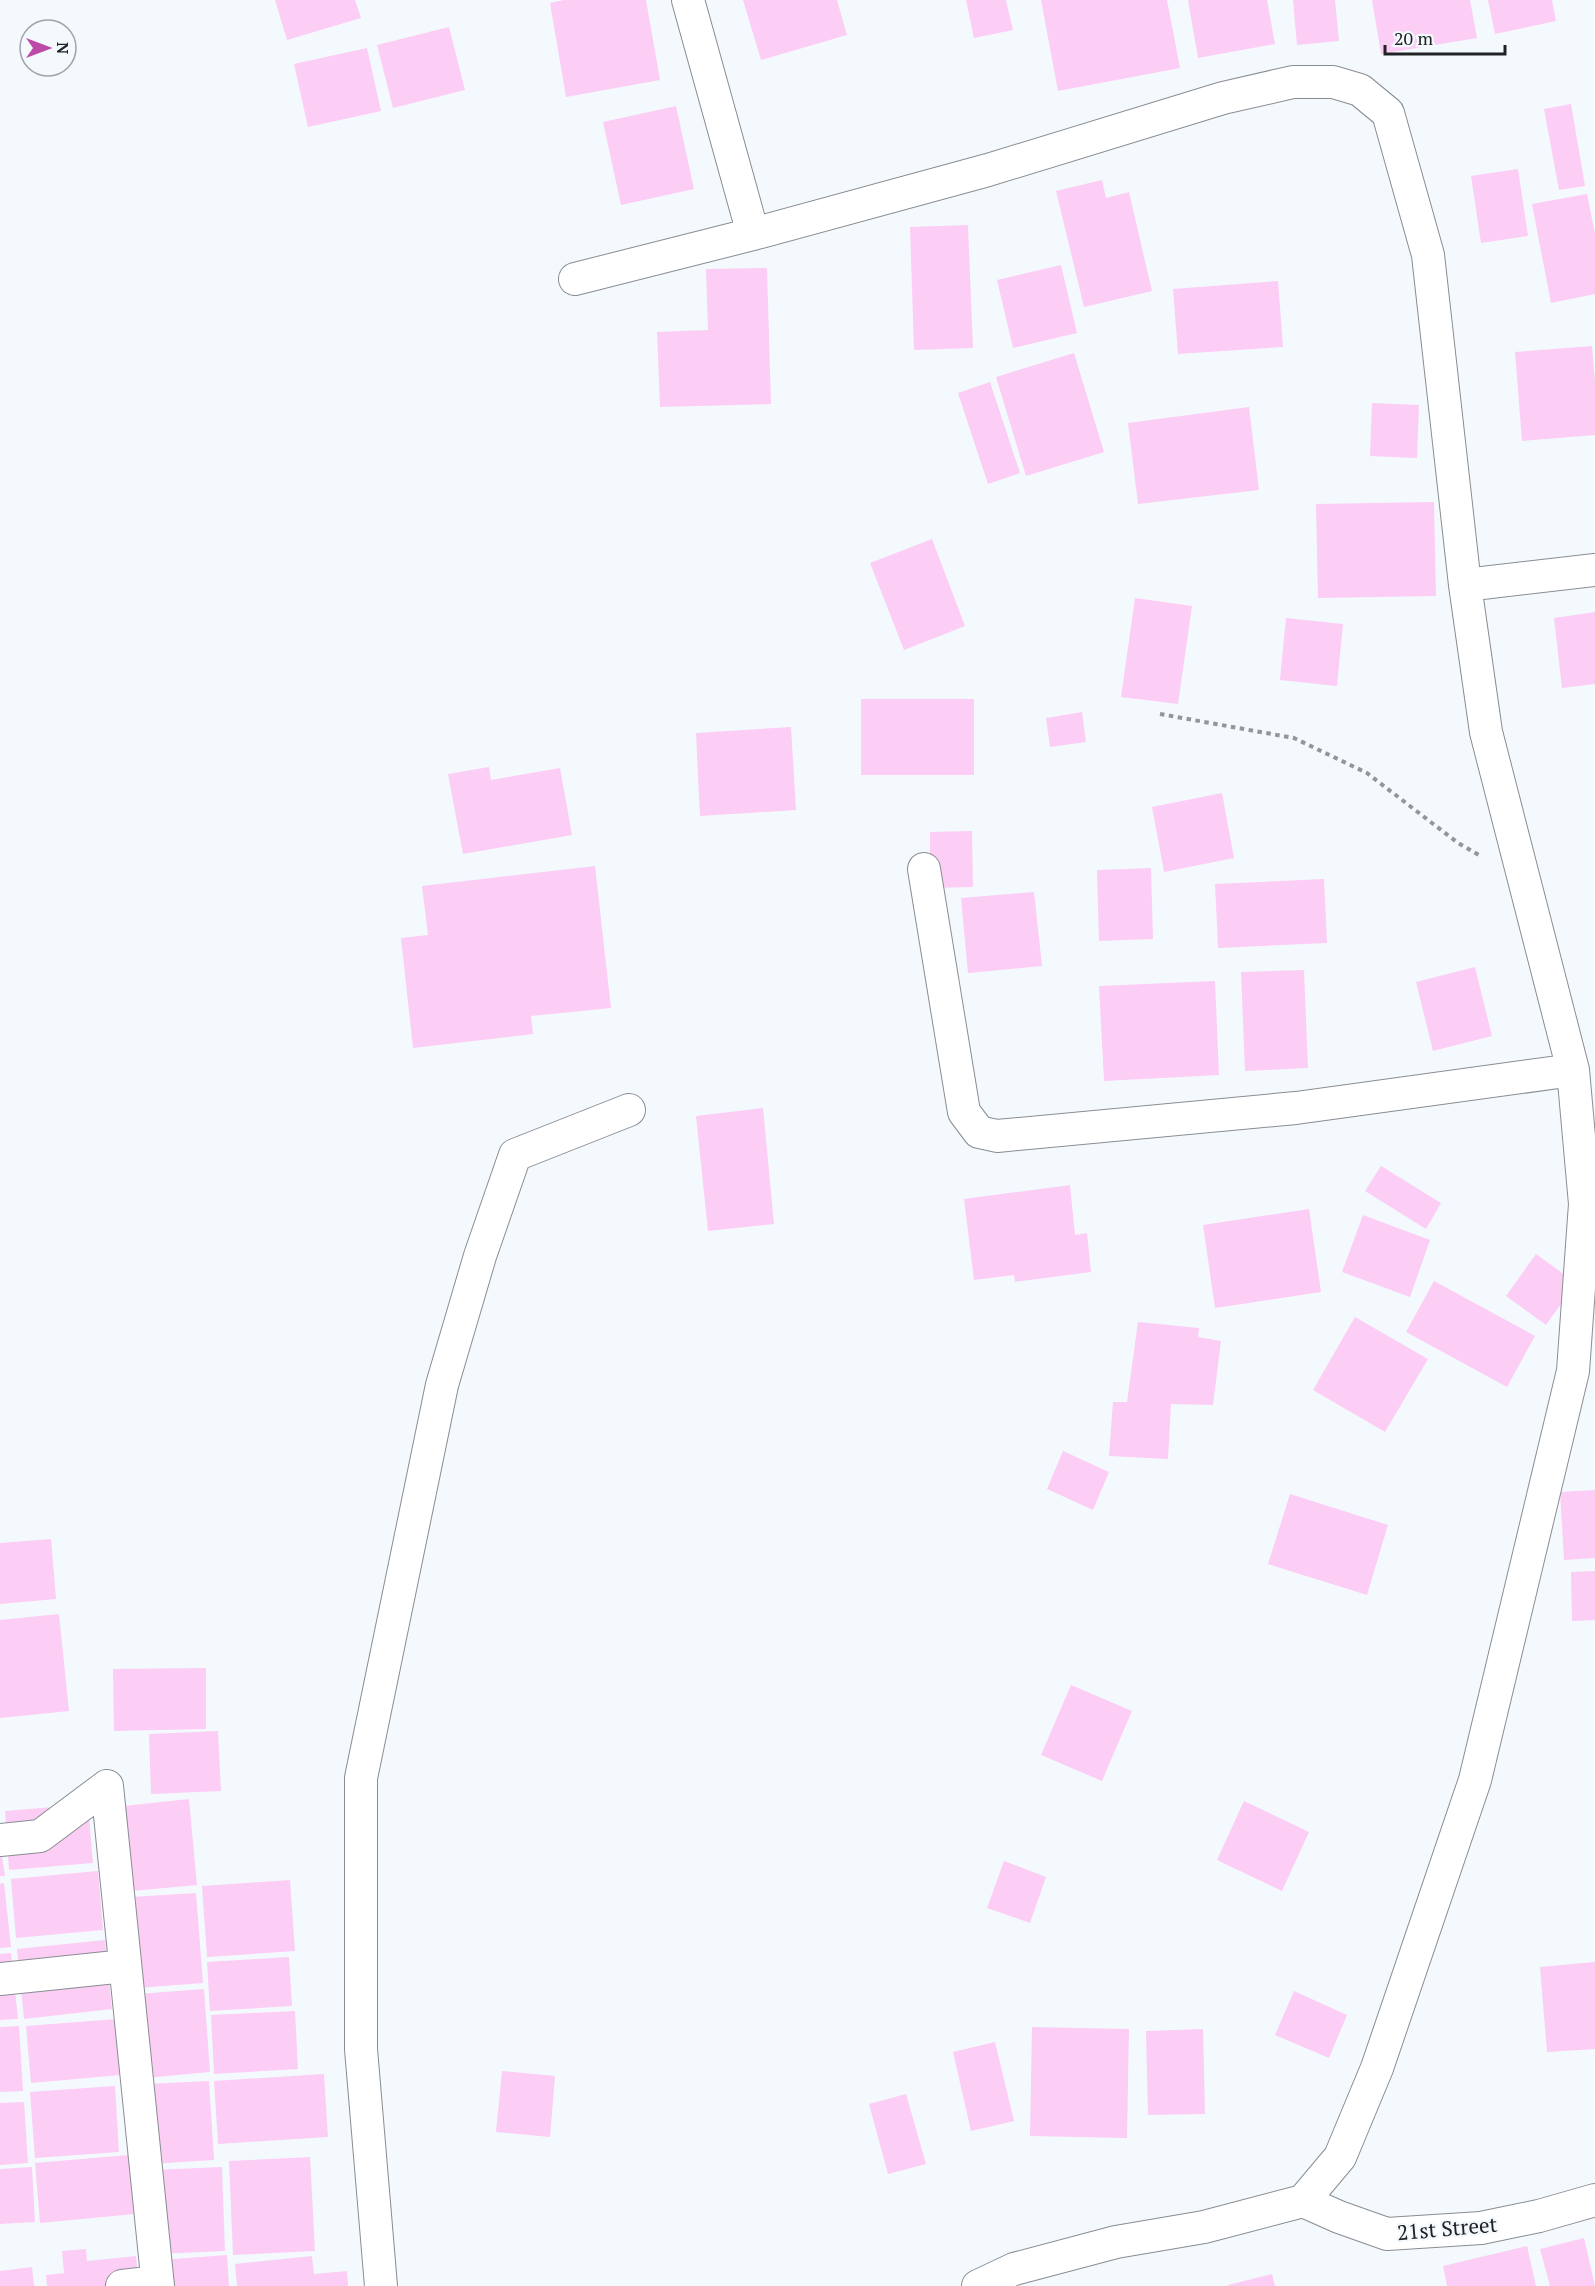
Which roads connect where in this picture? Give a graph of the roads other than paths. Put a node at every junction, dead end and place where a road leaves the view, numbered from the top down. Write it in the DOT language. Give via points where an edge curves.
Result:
graph roads {
  1 [pos="688,0"];
  2 [pos="753,234"];
  3 [pos="575,279"];
  4 [pos="1595,570"];
  5 [pos="1465,585"];
  6 [pos="924,869"];
  7 [pos="1573,1070"];
  8 [pos="629,1110"];
  9 [pos="0,1840"];
  10 [pos="125,1966"];
  11 [pos="0,1980"];
  12 [pos="1595,2200"];
  13 [pos="1303,2201"];
  14 [pos="1017,2277"];
  15 [pos="157,2284"];
  16 [pos="122,2286"];
  17 [pos="381,2286"];
  18 [pos="978,2286"];
  1 -- 2 [label="street"];
  2 -- 3 [label="street"];
  2 -- 5 [label="street" via="988,170 1223,98 1293,82 1333,82 1360,90 1388,113 1428,255"];
  4 -- 5 [label="street"];
  5 -- 7 [label="street" via="1486,732"];
  6 -- 7 [label="street" via="964,1112 979,1132 997,1136 1296,1108"];
  7 -- 13 [label="street" via="1585,1204 1574,1371 1528,1564 1475,1780 1377,2068 1340,2157"];
  8 -- 17 [label="street" via="514,1155 442,1385 361,1778 361,2049"];
  9 -- 10 [label="street" via="40,1836 107,1786"];
  10 -- 11 [label="street"];
  10 -- 15 [label="street"];
  12 -- 13 [label="street, 21st Street" via="1481,2228 1387,2234"];
  13 -- 14 [label="street" via="1204,2227 1116,2242"];
  14 -- 18 [label="street"];
  15 -- 16 [label="street"];
}
